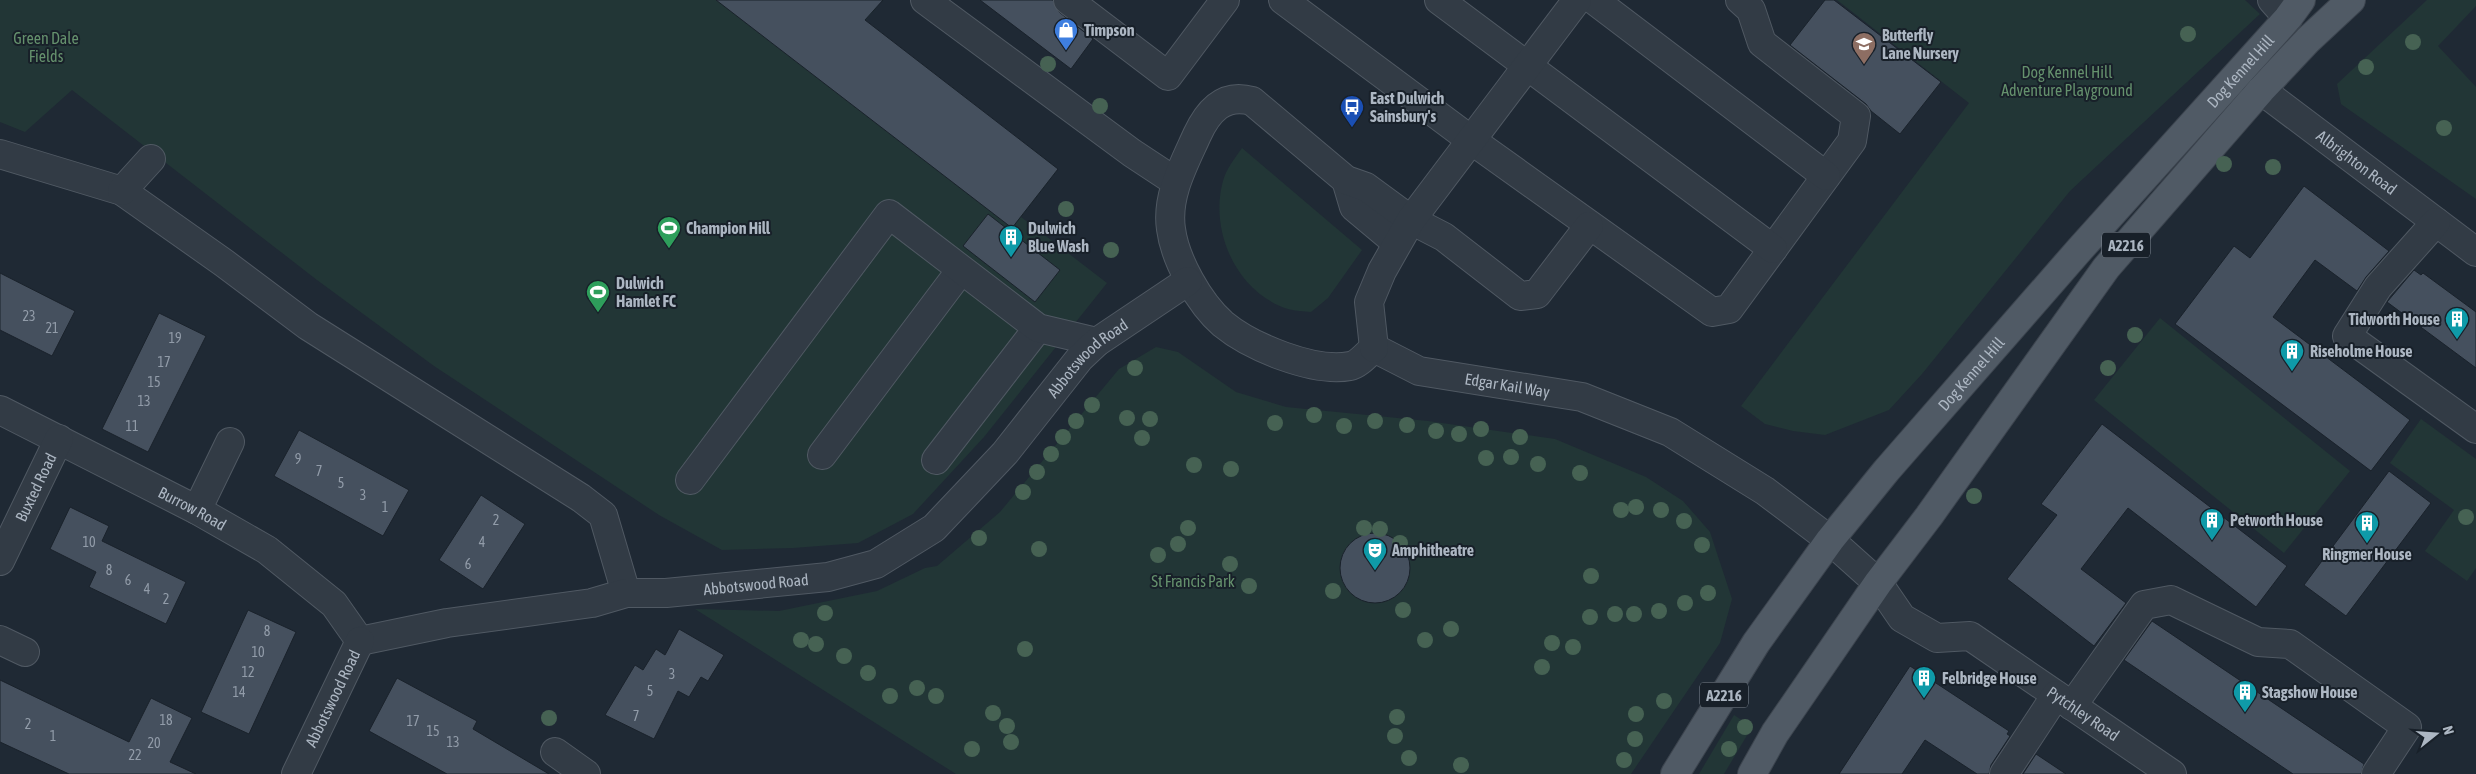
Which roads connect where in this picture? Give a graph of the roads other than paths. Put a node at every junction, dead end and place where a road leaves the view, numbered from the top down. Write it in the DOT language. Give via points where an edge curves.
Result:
graph roads {
  1 [pos="925,0"];
  2 [pos="1068,0"];
  3 [pos="1225,0"];
  4 [pos="1283,0"];
  5 [pos="1439,0"];
  6 [pos="1577,0"];
  7 [pos="1594,0"];
  8 [pos="1740,0"];
  9 [pos="2351,0"];
  10 [pos="2287,6"];
  11 [pos="1528,66"];
  12 [pos="2242,68"];
  13 [pos="2261,90"];
  14 [pos="1471,140"];
  15 [pos="0,154"];
  16 [pos="151,159"];
  17 [pos="1826,176"];
  18 [pos="1176,182"];
  19 [pos="122,191"];
  20 [pos="2436,222"];
  21 [pos="1590,226"];
  22 [pos="1404,232"];
  23 [pos="1773,250"];
  24 [pos="2476,252"];
  25 [pos="961,270"];
  26 [pos="1188,281"];
  27 [pos="1038,328"];
  28 [pos="1097,342"];
  29 [pos="1374,348"];
  30 [pos="0,410"];
  31 [pos="2476,429"];
  32 [pos="59,439"];
  33 [pos="230,442"];
  34 [pos="822,455"];
  35 [pos="936,460"];
  36 [pos="690,480"];
  37 [pos="197,510"];
  38 [pos="1830,540"];
  39 [pos="0,560"];
  40 [pos="1878,584"];
  41 [pos="626,593"];
  42 [pos="0,640"];
  43 [pos="360,641"];
  44 [pos="25,652"];
  45 [pos="2064,700"];
  46 [pos="555,752"];
  47 [pos="296,774"];
  48 [pos="586,774"];
  49 [pos="1675,774"];
  50 [pos="1752,774"];
  51 [pos="2004,774"];
  52 [pos="2172,774"];
  53 [pos="2376,774"];
  1 -- 18 [label="street"];
  2 -- 3 [label="street" via="1168,76"];
  4 -- 14 [label="street"];
  5 -- 11 [label="street"];
  6 -- 11 [label="street"];
  7 -- 17 [label="street"];
  8 -- 17 [label="street" via="1751,10 1762,43 1856,116 1852,141"];
  9 -- 13 [label="main road, Dog Kennel Hill / A2216"];
  10 -- 12 [label="main road, Dog Kennel Hill / A2216"];
  11 -- 14 [label="street"];
  11 -- 23 [label="street"];
  12 -- 13 [label="street, Albrighton Road"];
  12 -- 38 [label="main road, Dog Kennel Hill / A2216" via="1890,467"];
  13 -- 20 [label="street, Albrighton Road"];
  13 -- 40 [label="main road, Dog Kennel Hill / A2216" via="2106,268"];
  14 -- 21 [label="street"];
  14 -- 22 [label="street"];
  15 -- 19 [label="street"];
  16 -- 19 [label="street"];
  17 -- 23 [label="street"];
  18 -- 22 [label="street" via="1204,120 1223,102 1243,98 1252,101 1346,180 1366,188"];
  18 -- 26 [label="street" via="1170,228"];
  19 -- 41 [label="street" via="308,326 603,515"];
  20 -- 24 [label="street, Albrighton Road"];
  20 -- 31 [label="street" via="2378,287 2347,336"];
  21 -- 22 [label="street" via="1536,294 1520,296 1444,237"];
  21 -- 23 [label="street" via="1712,312 1729,309"];
  22 -- 29 [label="street" via="1369,302"];
  25 -- 27 [label="street"];
  25 -- 34 [label="street"];
  25 -- 36 [label="street" via="888,214"];
  26 -- 28 [label="street, Abbotswood Road"];
  26 -- 29 [label="street" via="1223,324 1268,351 1311,366 1352,366"];
  27 -- 28 [label="street"];
  27 -- 35 [label="street"];
  28 -- 41 [label="street, Abbotswood Road" via="1080,358 1005,453 934,528 876,564 828,577 666,593"];
  29 -- 38 [label="street, Edgar Kail Way" via="1419,371 1582,397 1670,432 1765,491"];
  30 -- 32 [label="street, Burrow Road"];
  32 -- 37 [label="street, Burrow Road"];
  32 -- 39 [label="street, Buxted Road"];
  33 -- 37 [label="street"];
  37 -- 43 [label="street, Burrow Road" via="267,550 334,604"];
  38 -- 40 [label="street, Pytchley Road"];
  38 -- 49 [label="main road, Dog Kennel Hill / A2216" via="1756,643"];
  40 -- 45 [label="street, Pytchley Road" via="1902,618 1936,638 1970,636"];
  40 -- 50 [label="main road, Dog Kennel Hill / A2216" via="1775,733"];
  41 -- 43 [label="street, Abbotswood Road" via="592,603 447,623"];
  42 -- 44 [label="street"];
  43 -- 47 [label="street, Abbotswood Road"];
  45 -- 51 [label="street"];
  45 -- 52 [label="street, Pytchley Road"];
  45 -- 53 [label="street" via="2144,605 2171,600 2258,642 2290,644 2407,727"];
  46 -- 48 [label="street"];
}
